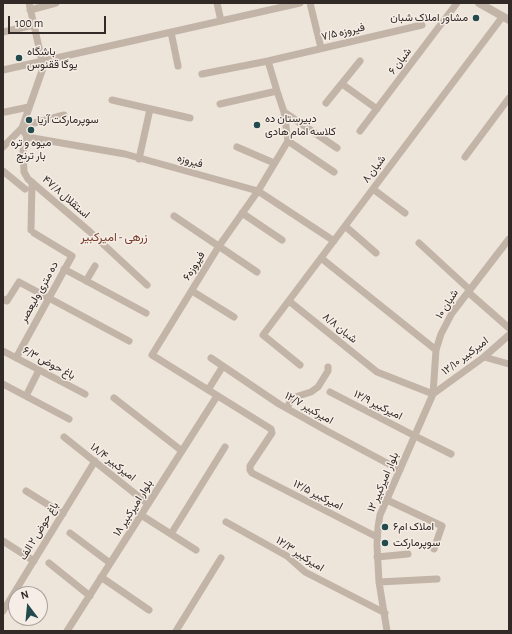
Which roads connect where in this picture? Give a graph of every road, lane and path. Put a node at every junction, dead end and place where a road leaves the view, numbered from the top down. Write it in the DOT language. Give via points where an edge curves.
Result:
graph roads {
  1 [pos="56,3"];
  2 [pos="217,3"];
  3 [pos="300,3"];
  4 [pos="310,3"];
  5 [pos="457,3"];
  6 [pos="479,3"];
  7 [pos="29,7"];
  8 [pos="506,18"];
  9 [pos="221,21"];
  10 [pos="34,25"];
  11 [pos="422,25"];
  12 [pos="3,32"];
  13 [pos="170,32"];
  14 [pos="321,48"];
  15 [pos="268,60"];
  16 [pos="42,61"];
  17 [pos="360,62"];
  18 [pos="178,66"];
  19 [pos="3,70"];
  20 [pos="202,74"];
  21 [pos="342,84"];
  22 [pos="277,91"];
  23 [pos="509,98"];
  24 [pos="112,100"];
  25 [pos="326,103"];
  26 [pos="220,104"];
  27 [pos="30,106"];
  28 [pos="150,109"];
  29 [pos="377,109"];
  30 [pos="5,112"];
  31 [pos="284,112"];
  32 [pos="64,115"];
  33 [pos="190,118"];
  34 [pos="23,127"];
  35 [pos="360,131"];
  36 [pos="27,137"];
  37 [pos="288,141"];
  38 [pos="3,146"];
  39 [pos="237,147"];
  40 [pos="337,148"];
  41 [pos="465,157"];
  42 [pos="139,159"];
  43 [pos="274,163"];
  44 [pos="3,171"];
  45 [pos="334,172"];
  46 [pos="32,182"];
  47 [pos="25,189"];
  48 [pos="373,189"];
  49 [pos="258,191"];
  50 [pos="242,213"];
  51 [pos="405,213"];
  52 [pos="174,216"];
  53 [pos="345,226"];
  54 [pos="509,239"];
  55 [pos="282,240"];
  56 [pos="334,241"];
  57 [pos="419,243"];
  58 [pos="219,246"];
  59 [pos="376,253"];
  60 [pos="321,258"];
  61 [pos="95,266"];
  62 [pos="64,270"];
  63 [pos="257,272"];
  64 [pos="86,281"];
  65 [pos="147,285"];
  66 [pos="192,291"];
  67 [pos="469,291"];
  68 [pos="49,298"];
  69 [pos="3,299"];
  70 [pos="289,301"];
  71 [pos="146,313"];
  72 [pos="234,317"];
  73 [pos="509,328"];
  74 [pos="509,335"];
  75 [pos="129,341"];
  76 [pos="3,350"];
  77 [pos="436,350"];
  78 [pos="484,357"];
  79 [pos="16,358"];
  80 [pos="211,358"];
  81 [pos="509,364"];
  82 [pos="300,365"];
  83 [pos="223,366"];
  84 [pos="328,367"];
  85 [pos="39,370"];
  86 [pos="3,384"];
  87 [pos="208,390"];
  88 [pos="330,392"];
  89 [pos="85,394"];
  90 [pos="433,394"];
  91 [pos="26,396"];
  92 [pos="217,396"];
  93 [pos="114,398"];
  94 [pos="287,408"];
  95 [pos="69,419"];
  96 [pos="415,436"];
  97 [pos="64,437"];
  98 [pos="225,447"];
  99 [pos="182,451"];
  100 [pos="451,454"];
  101 [pos="95,461"];
  102 [pos="400,470"];
  103 [pos="26,491"];
  104 [pos="387,500"];
  105 [pos="148,504"];
  106 [pos="63,514"];
  107 [pos="141,515"];
  108 [pos="226,522"];
  109 [pos="70,533"];
  110 [pos="171,534"];
  111 [pos="377,537"];
  112 [pos="3,541"];
  113 [pos="434,549"];
  114 [pos="196,550"];
  115 [pos="408,554"];
  116 [pos="377,557"];
  117 [pos="221,558"];
  118 [pos="34,561"];
  119 [pos="49,563"];
  120 [pos="110,564"];
  121 [pos="101,577"];
  122 [pos="437,579"];
  123 [pos="379,582"];
  124 [pos="90,596"];
  125 [pos="149,610"];
  126 [pos="3,611"];
  127 [pos="385,613"];
  128 [pos="67,631"];
  129 [pos="176,631"];
  130 [pos="387,631"];
  1 -- 7 [label="street"];
  2 -- 9 [label="street"];
  3 -- 9 [label="street"];
  4 -- 14 [label="street"];
  5 -- 29 [label="street, ۶ شبان"];
  6 -- 8 [label="street"];
  7 -- 10 [label="street"];
  8 -- 48 [label="street, ۸ شبان"];
  9 -- 13 [label="street"];
  10 -- 12 [label="street"];
  10 -- 16 [label="street"];
  11 -- 14 [label="street, ۷/۵ فیروزه"];
  13 -- 16 [label="street"];
  13 -- 18 [label="street"];
  14 -- 15 [label="street, ۷/۵ فیروزه"];
  15 -- 20 [label="street, ۷/۵ فیروزه"];
  15 -- 22 [label="street"];
  16 -- 19 [label="street"];
  16 -- 27 [label="street" via="43,68"];
  17 -- 21 [label="street"];
  21 -- 25 [label="street"];
  21 -- 29 [label="street"];
  22 -- 26 [label="street"];
  22 -- 31 [label="street"];
  23 -- 41 [label="street"];
  24 -- 28 [label="street"];
  27 -- 30 [label="street"];
  27 -- 34 [label="street"];
  28 -- 33 [label="street"];
  28 -- 42 [label="street"];
  29 -- 35 [label="street, ۶ شبان"];
  31 -- 37 [label="street"];
  31 -- 40 [label="street"];
  32 -- 34 [label="street"];
  34 -- 36 [label="street"];
  34 -- 38 [label="street"];
  36 -- 42 [label="street, فیروزه" via="125,154"];
  36 -- 46 [label="street, ۴۷/۸ استقلال" via="23,151 24,172"];
  37 -- 43 [label="street, فیروزه۶"];
  37 -- 45 [label="street"];
  39 -- 43 [label="street"];
  42 -- 49 [label="street, فیروزه"];
  43 -- 49 [label="street, فیروزه۶"];
  44 -- 47 [label="street"];
  46 -- 62 [label="street, ده متری ولیعصر" via="32,232 72,256"];
  46 -- 65 [label="street, ۴۷/۸ استقلال"];
  48 -- 51 [label="street"];
  48 -- 53 [label="street, ۸ شبان"];
  49 -- 50 [label="street, فیروزه۶"];
  49 -- 56 [label="street, فیروزه"];
  50 -- 55 [label="street"];
  50 -- 58 [label="street, فیروزه۶"];
  52 -- 58 [label="street"];
  53 -- 56 [label="street, ۸ شبان"];
  53 -- 59 [label="street"];
  54 -- 67 [label="street, ۱۰ شبان"];
  56 -- 60 [label="street, ۸ شبان"];
  57 -- 67 [label="street"];
  58 -- 63 [label="street"];
  58 -- 66 [label="street, فیروزه۶"];
  60 -- 70 [label="street, ۸ شبان"];
  60 -- 77 [label="street"];
  61 -- 64 [label="street"];
  62 -- 64 [label="street"];
  62 -- 68 [label="street, ده متری ولیعصر"];
  64 -- 71 [label="street"];
  66 -- 72 [label="street"];
  66 -- 87 [label="street, فیروزه۶" via="152,356"];
  67 -- 73 [label="street"];
  67 -- 77 [label="street, ۱۰ شبان" via="452,313"];
  68 -- 69 [label="street" via="19,282 7,301"];
  68 -- 75 [label="street"];
  68 -- 79 [label="street, ده متری ولیعصر"];
  70 -- 82 [label="street, ۸ شبان" via="263,335"];
  70 -- 90 [label="street, ۸/۸ شبان" via="377,372"];
  74 -- 78 [label="street, ۱۲/۱۰ امیرکبیر"];
  76 -- 79 [label="street, ۶/۳ باغ حوض"];
  77 -- 90 [label="street, ۱۰ شبان"];
  78 -- 81 [label="street"];
  78 -- 90 [label="street, ۱۲/۱۰ امیرکبیر"];
  79 -- 85 [label="street, ۶/۳ باغ حوض"];
  80 -- 83 [label="street, ۱۲/۷ امیرکبیر"];
  83 -- 87 [label="street"];
  83 -- 94 [label="street, ۱۲/۷ امیرکبیر"];
  84 -- 94 [label="street" via="318,387 292,398"];
  85 -- 89 [label="street, ۶/۳ باغ حوض"];
  85 -- 91 [label="street"];
  86 -- 91 [label="street"];
  87 -- 92 [label="street"];
  88 -- 96 [label="street, ۱۲/۹ امیرکبیر"];
  90 -- 96 [label="street, ۱۲ بلوار امیرکبیر"];
  91 -- 95 [label="street"];
  92 -- 99 [label="street, ۱۸ بلوار امیرکبیر"];
  92 -- 111 [label="street, ۱۲/۵ امیرکبیر" via="272,431 250,466 252,473"];
  93 -- 99 [label="street"];
  94 -- 102 [label="street, ۱۲/۷ امیرکبیر"];
  96 -- 100 [label="street, ۱۲/۹ امیرکبیر"];
  96 -- 102 [label="street, ۱۲ بلوار امیرکبیر"];
  97 -- 101 [label="street, ۱۸/۴ امیرکبیر"];
  98 -- 110 [label="street"];
  99 -- 105 [label="street, ۱۸ بلوار امیرکبیر"];
  101 -- 105 [label="street, ۱۸/۴ امیرکبیر"];
  101 -- 106 [label="street, باغ حوض ۲ الف"];
  102 -- 104 [label="street, ۱۲ بلوار امیرکبیر"];
  103 -- 106 [label="street"];
  104 -- 111 [label="street, ۱۲ بلوار امیرکبیر" via="380,515"];
  104 -- 113 [label="street" via="442,526"];
  105 -- 107 [label="street, ۱۸ بلوار امیرکبیر"];
  106 -- 118 [label="street, باغ حوض ۲ الف"];
  107 -- 110 [label="street"];
  107 -- 120 [label="street, ۱۸ بلوار امیرکبیر"];
  108 -- 127 [label="street, ۱۲/۳ امیرکبیر" via="287,556 305,572"];
  109 -- 120 [label="street"];
  110 -- 114 [label="street"];
  111 -- 116 [label="street, ۱۲ بلوار امیرکبیر"];
  112 -- 118 [label="street"];
  115 -- 116 [label="street"];
  116 -- 123 [label="street, ۱۲ بلوار امیرکبیر"];
  117 -- 129 [label="street"];
  118 -- 126 [label="street, باغ حوض ۲ الف"];
  119 -- 124 [label="street"];
  120 -- 121 [label="street, ۱۸ بلوار امیرکبیر"];
  121 -- 124 [label="street, ۱۸ بلوار امیرکبیر"];
  121 -- 125 [label="street"];
  122 -- 123 [label="street"];
  123 -- 127 [label="street, ۱۲ بلوار امیرکبیر"];
  124 -- 128 [label="street, ۱۸ بلوار امیرکبیر"];
  127 -- 130 [label="street, ۱۲ بلوار امیرکبیر"];
}
